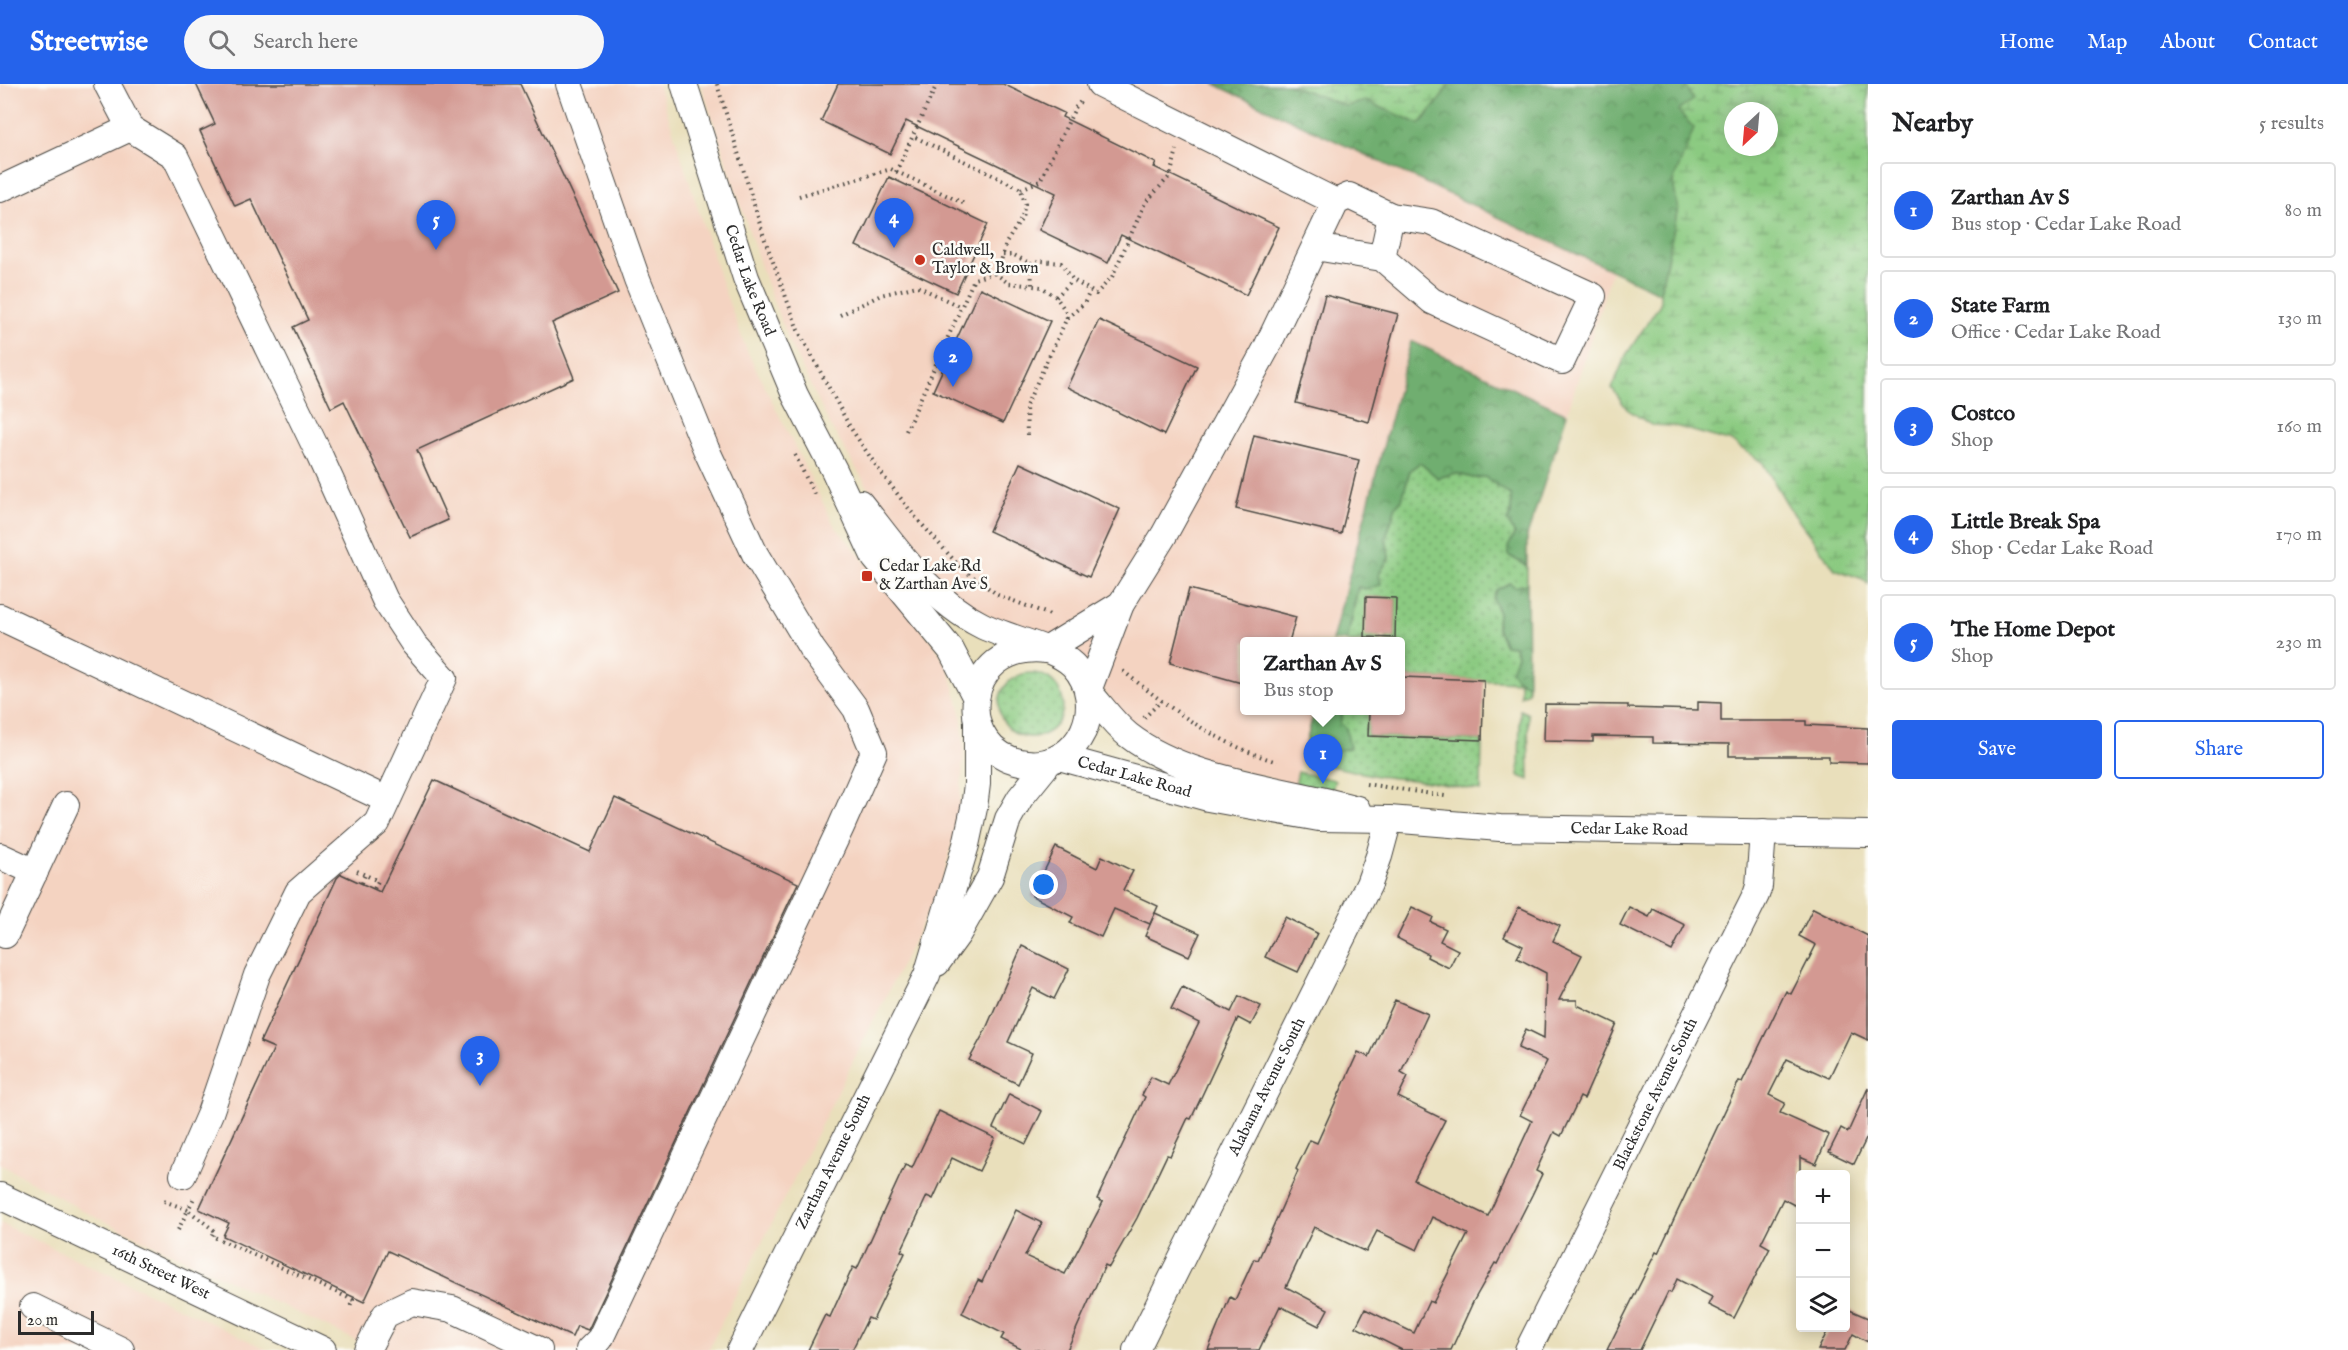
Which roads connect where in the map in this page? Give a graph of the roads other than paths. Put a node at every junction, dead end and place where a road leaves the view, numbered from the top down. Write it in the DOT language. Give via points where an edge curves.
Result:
graph roads {
  1 [pos="107,84"];
  2 [pos="569,84"];
  3 [pos="684,84"];
  4 [pos="1091,91"];
  5 [pos="130,128"];
  6 [pos="0,189"];
  7 [pos="1336,202"];
  8 [pos="1391,216"];
  9 [pos="1315,247"];
  10 [pos="1382,258"];
  11 [pos="834,470"];
  12 [pos="1121,604"];
  13 [pos="0,617"];
  14 [pos="1046,650"];
  15 [pos="1088,691"];
  16 [pos="975,696"];
  17 [pos="977,722"];
  18 [pos="1055,759"];
  19 [pos="387,800"];
  20 [pos="66,805"];
  21 [pos="1389,819"];
  22 [pos="1763,832"];
  23 [pos="1868,834"];
  24 [pos="0,856"];
  25 [pos="35,872"];
  26 [pos="5,935"];
  27 [pos="927,975"];
  28 [pos="190,1182"];
  29 [pos="0,1196"];
  30 [pos="33,1307"];
  31 [pos="313,1348"];
  32 [pos="121,1350"];
  33 [pos="367,1350"];
  34 [pos="539,1350"];
  35 [pos="589,1350"];
  36 [pos="740,1350"];
  37 [pos="1136,1350"];
  38 [pos="1528,1350"];
  1 -- 5 [label="street"];
  2 -- 35 [label="street" via="637,279 706,449 755,554 812,649 856,709 874,752 600,1339"];
  3 -- 11 [label="street, Cedar Lake Road" via="760,314 795,395"];
  4 -- 7 [label="street" via="1188,128"];
  5 -- 6 [label="street"];
  5 -- 19 [label="street" via="175,156 385,600 414,644 444,678"];
  7 -- 8 [label="street" via="1349,196"];
  7 -- 9 [label="street"];
  8 -- 10 [label="street"];
  8 -- 10 [label="street" via="1431,222 1593,296 1562,361 1432,301"];
  9 -- 10 [label="street"];
  9 -- 12 [label="street" via="1266,349 1164,536"];
  11 -- 14 [label="street, Cedar Lake Road" via="929,588 981,625"];
  11 -- 16 [label="street, Cedar Lake Road" via="876,558 951,650"];
  12 -- 14 [label="street"];
  12 -- 15 [label="street"];
  13 -- 19 [label="street"];
  14 -- 15 [label="street, Cedar Lake Road" via="1072,664"];
  14 -- 16 [label="street, Cedar Lake Road" via="1030,648 1001,658 980,681"];
  15 -- 18 [label="street, Cedar Lake Road" via="1086,726 1075,744"];
  15 -- 21 [label="street, Cedar Lake Road" via="1127,734 1190,768 1316,797"];
  16 -- 17 [label="street, Cedar Lake Road"];
  17 -- 18 [label="street, Cedar Lake Road" via="988,742 1005,756 1027,763"];
  17 -- 27 [label="street, Zarthan Avenue South" via="974,807"];
  18 -- 21 [label="street, Cedar Lake Road" via="1247,806 1319,818"];
  18 -- 27 [label="street, Zarthan Avenue South" via="1020,798 1008,819 990,877 958,934"];
  19 -- 28 [label="street" via="377,823 298,892 257,975"];
  20 -- 25 [label="street"];
  21 -- 22 [label="street, Cedar Lake Road" via="1500,828"];
  21 -- 37 [label="street, Alabama Avenue South" via="1369,884"];
  22 -- 23 [label="street, Cedar Lake Road"];
  22 -- 38 [label="street, Blackstone Avenue South" via="1756,895"];
  24 -- 25 [label="street"];
  25 -- 26 [label="street"];
  27 -- 36 [label="street, Zarthan Avenue South"];
  29 -- 31 [label="street, 16th Street West"];
  30 -- 32 [label="street"];
  33 -- 34 [label="street" via="385,1315 412,1302 452,1309"];
}
